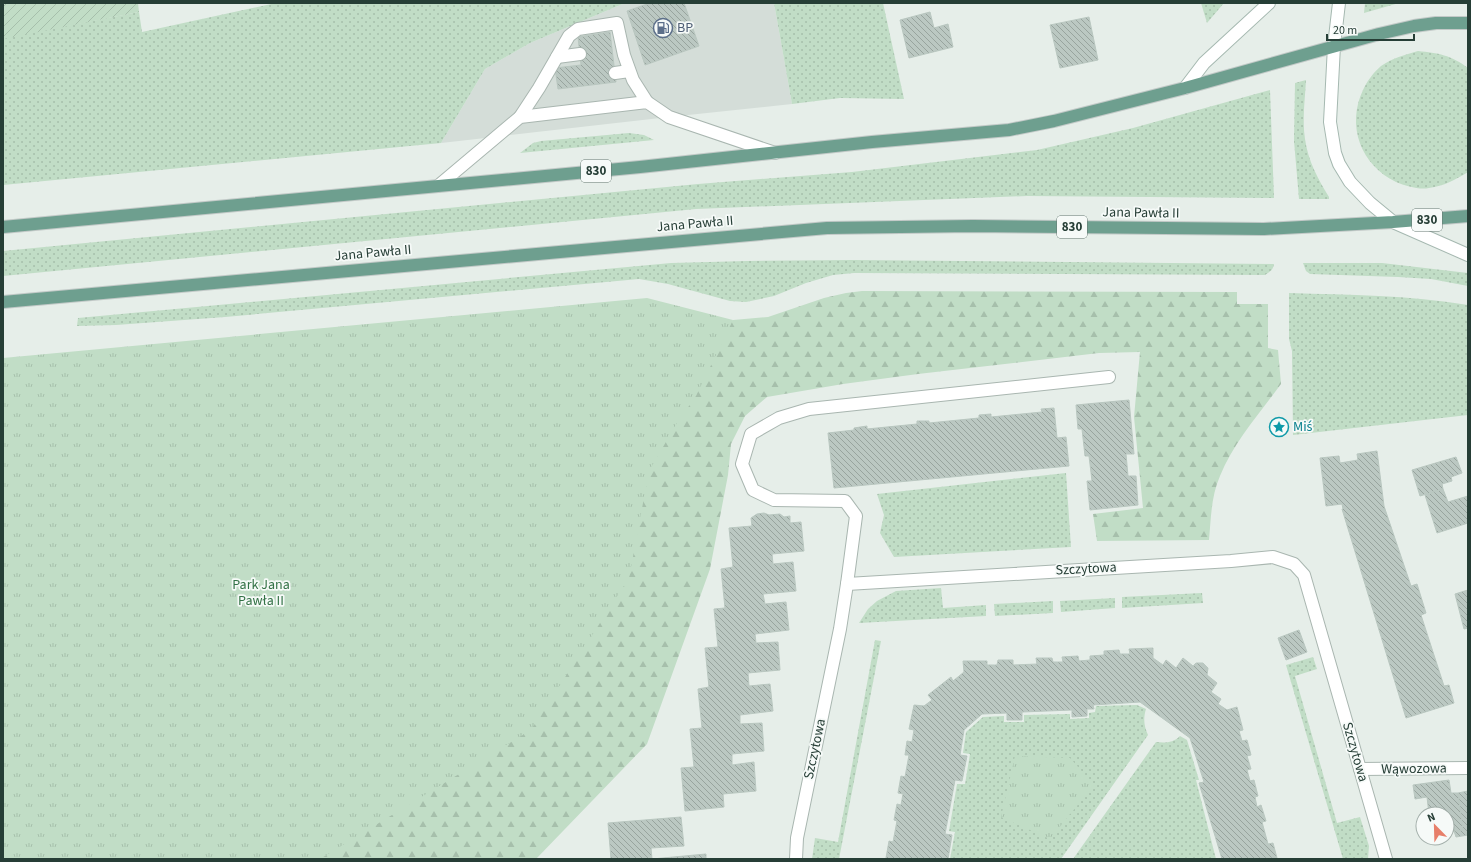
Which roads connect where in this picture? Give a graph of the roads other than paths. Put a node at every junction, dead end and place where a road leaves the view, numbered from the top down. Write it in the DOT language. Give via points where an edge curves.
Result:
graph roads {
  1 [pos="1270,3"];
  2 [pos="1339,3"];
  3 [pos="1468,23"];
  4 [pos="1334,46"];
  5 [pos="580,54"];
  6 [pos="557,57"];
  7 [pos="629,71"];
  8 [pos="615,73"];
  9 [pos="557,80"];
  10 [pos="543,82"];
  11 [pos="1186,88"];
  12 [pos="647,102"];
  13 [pos="520,117"];
  14 [pos="775,153"];
  15 [pos="438,186"];
  16 [pos="1466,214"];
  17 [pos="1393,222"];
  18 [pos="3,227"];
  19 [pos="1468,254"];
  20 [pos="3,302"];
  21 [pos="1109,377"];
  22 [pos="847,584"];
  23 [pos="1468,768"];
  24 [pos="1360,769"];
  25 [pos="796,859"];
  26 [pos="1386,859"];
  1 -- 11 [label="street" via="1204,63"];
  2 -- 4 [label="street"];
  3 -- 4 [label="main road, 830" via="1414,26"];
  4 -- 11 [label="main road, 830"];
  4 -- 17 [label="street" via="1330,122 1335,154 1350,182"];
  5 -- 6 [label="street"];
  6 -- 7 [label="street" via="569,36 578,29 617,23 617,49"];
  6 -- 10 [label="street"];
  7 -- 8 [label="street"];
  7 -- 12 [label="street"];
  9 -- 10 [label="street"];
  10 -- 13 [label="street"];
  11 -- 14 [label="main road, 830" via="1009,130"];
  12 -- 13 [label="street"];
  12 -- 14 [label="street" via="669,117"];
  13 -- 15 [label="street"];
  14 -- 15 [label="main road, 830"];
  15 -- 18 [label="main road, 830"];
  16 -- 17 [label="main road, 830"];
  17 -- 19 [label="street"];
  17 -- 20 [label="main road, Jana Pawła II / 830" via="1264,229 973,226 827,228"];
  21 -- 22 [label="street" via="810,409 779,418 751,434 742,464 753,490 774,500 845,501 856,516"];
  22 -- 24 [label="street, Szczytowa" via="1231,561 1273,556 1294,564 1304,575"];
  22 -- 25 [label="street, Szczytowa" via="797,838"];
  23 -- 24 [label="street, Wąwozowa"];
  24 -- 26 [label="street, Szczytowa"];
}
